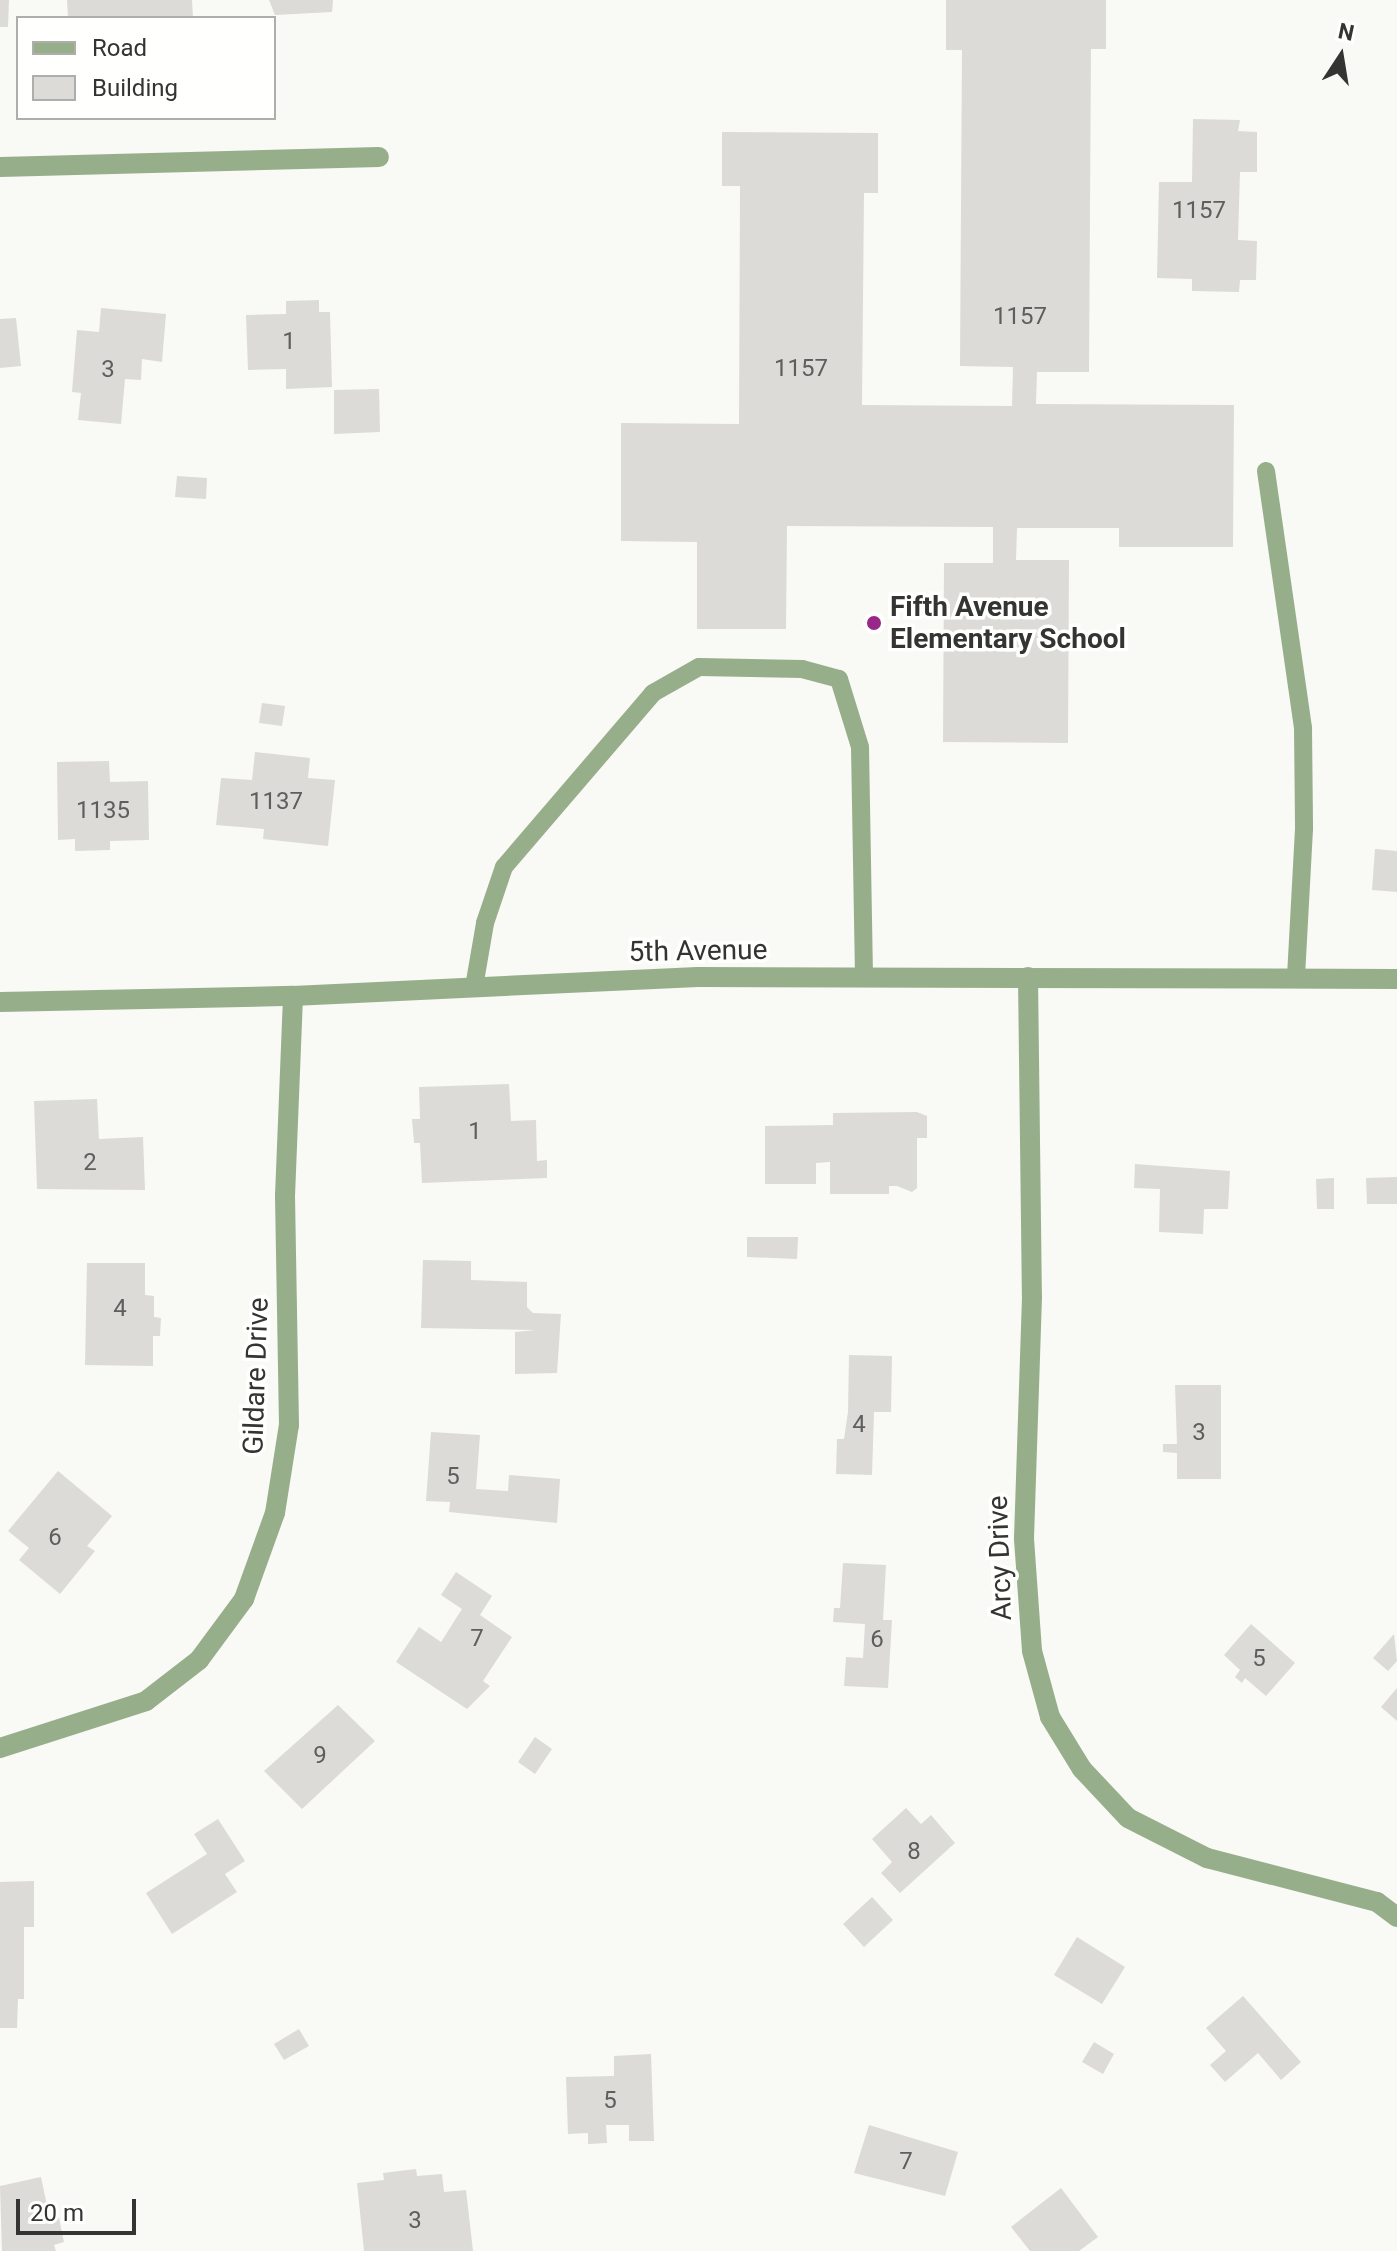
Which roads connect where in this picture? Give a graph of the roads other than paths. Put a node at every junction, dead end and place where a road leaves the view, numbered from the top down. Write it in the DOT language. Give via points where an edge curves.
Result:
graph roads {
  1 [pos="379,157"];
  2 [pos="0,167"];
  3 [pos="1266,471"];
  4 [pos="864,977"];
  5 [pos="1028,977"];
  6 [pos="1296,979"];
  7 [pos="1397,979"];
  8 [pos="474,987"];
  9 [pos="293,996"];
  10 [pos="0,1002"];
  11 [pos="0,1748"];
  12 [pos="1397,1917"];
  1 -- 2 [label="street"];
  3 -- 6 [label="lane" via="1303,728"];
  4 -- 5 [label="street, 5th Avenue"];
  4 -- 8 [label="street, 5th Avenue" via="698,977"];
  4 -- 8 [label="lane" via="860,747 839,679 802,669 699,667 653,693 504,867 485,923"];
  5 -- 6 [label="street, 5th Avenue"];
  5 -- 12 [label="street, Arcy Drive" via="1032,1297 1024,1539 1032,1651 1050,1717 1082,1769 1128,1818 1207,1858 1377,1902"];
  6 -- 7 [label="street, 5th Avenue"];
  8 -- 9 [label="street, 5th Avenue"];
  9 -- 10 [label="street, 5th Avenue"];
  9 -- 11 [label="street, Gildare Drive" via="285,1196 289,1425 275,1513 244,1599 199,1660 146,1701"];
}
